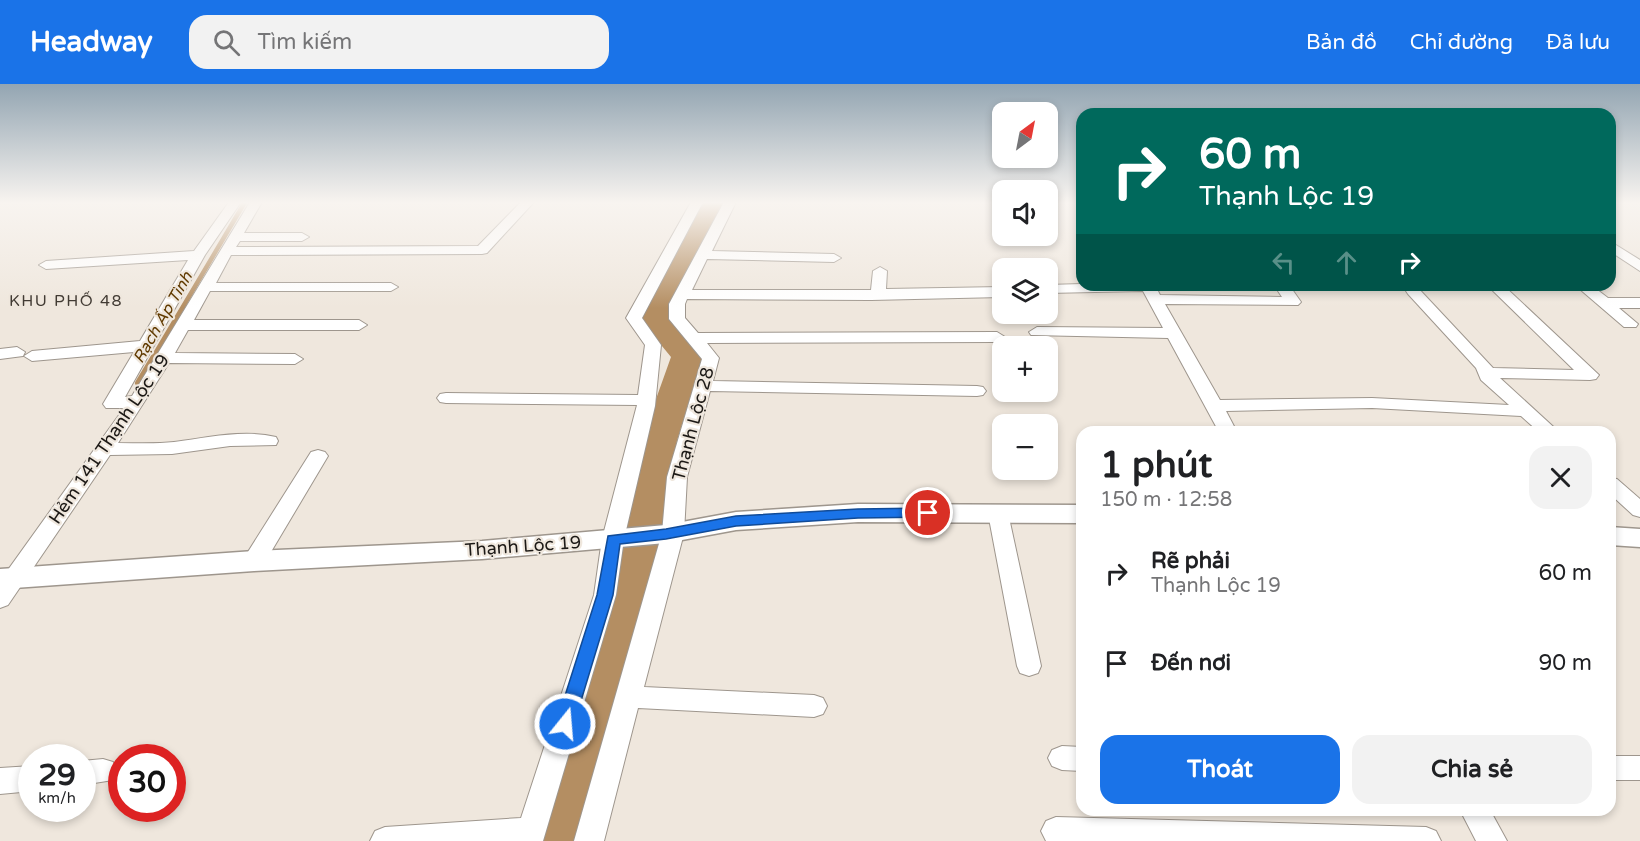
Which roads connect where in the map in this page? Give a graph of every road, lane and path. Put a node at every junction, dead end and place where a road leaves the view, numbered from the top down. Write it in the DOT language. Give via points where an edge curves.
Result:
graph roads {
  1 [pos="210,237"];
  2 [pos="236,237"];
  3 [pos="494,237"];
  4 [pos="678,237"];
  5 [pos="713,237"];
  6 [pos="367,238"];
  7 [pos="232,244"];
  8 [pos="1640,250"];
  9 [pos="198,255"];
  10 [pos="704,255"];
  11 [pos="834,258"];
  12 [pos="46,265"];
  13 [pos="1640,267"];
  14 [pos="880,271"];
  15 [pos="207,287"];
  16 [pos="391,287"];
  17 [pos="1058,289"];
  18 [pos="1076,289"];
  19 [pos="1151,291"];
  20 [pos="1162,291"];
  21 [pos="1285,291"];
  22 [pos="1413,291"];
  23 [pos="1500,291"];
  24 [pos="1589,291"];
  25 [pos="992,292"];
  26 [pos="684,294"];
  27 [pos="871,295"];
  28 [pos="1604,303"];
  29 [pos="1640,303"];
  30 [pos="184,324"];
  31 [pos="1630,324"];
  32 [pos="359,325"];
  33 [pos="1037,332"];
  34 [pos="1174,333"];
  35 [pos="992,337"];
  36 [pos="693,338"];
  37 [pos="144,346"];
  38 [pos="16,354"];
  39 [pos="165,358"];
  40 [pos="295,359"];
  41 [pos="1486,373"];
  42 [pos="703,386"];
  43 [pos="977,391"];
  44 [pos="446,398"];
  45 [pos="646,400"];
  46 [pos="138,401"];
  47 [pos="1214,406"];
  48 [pos="1526,411"];
  49 [pos="1225,426"];
  50 [pos="1543,426"];
  51 [pos="269,441"];
  52 [pos="105,449"];
  53 [pos="318,456"];
  54 [pos="1616,489"];
  55 [pos="1640,510"];
  56 [pos="998,513"];
  57 [pos="1076,514"];
  58 [pos="670,533"];
  59 [pos="1616,536"];
  60 [pos="1640,538"];
  61 [pos="619,539"];
  62 [pos="254,561"];
  63 [pos="3,585"];
  64 [pos="1029,666"];
  65 [pos="628,697"];
  66 [pos="814,706"];
  67 [pos="1616,768"];
  68 [pos="1640,768"];
  69 [pos="18,779"];
  70 [pos="0,781"];
  71 [pos="1477,816"];
  72 [pos="1056,831"];
  73 [pos="530,836"];
  74 [pos="385,841"];
  75 [pos="589,841"];
  76 [pos="1426,841"];
  77 [pos="1492,841"];
  1 -- 9 [label="street"];
  2 -- 7 [label="street, Hẻm 141 Thạnh Lộc 19"];
  3 -- 7 [label="street" via="482,250"];
  4 -- 45 [label="street" via="634,318 653,345"];
  5 -- 10 [label="street, Thạnh Lộc 28"];
  6 -- 7 [label="street"];
  7 -- 15 [label="street, Hẻm 141 Thạnh Lộc 19"];
  8 -- 13 [label="street" via="1616,249"];
  9 -- 12 [label="street"];
  9 -- 37 [label="street"];
  10 -- 11 [label="street"];
  10 -- 26 [label="street, Thạnh Lộc 28"];
  14 -- 25 [label="street" via="878,294"];
  15 -- 16 [label="street"];
  15 -- 30 [label="street, Hẻm 141 Thạnh Lộc 19"];
  17 -- 18 [label="street"];
  19 -- 34 [label="street"];
  20 -- 21 [label="street" via="1293,302"];
  22 -- 41 [label="street"];
  23 -- 41 [label="street" via="1590,375"];
  24 -- 28 [label="street"];
  26 -- 27 [label="street"];
  26 -- 36 [label="street, Thạnh Lộc 28" via="677,304 677,319"];
  28 -- 29 [label="street"];
  28 -- 31 [label="street"];
  30 -- 32 [label="street"];
  30 -- 39 [label="street, Hẻm 141 Thạnh Lộc 19"];
  33 -- 34 [label="street"];
  34 -- 47 [label="street"];
  35 -- 36 [label="street"];
  36 -- 42 [label="street, Thạnh Lộc 28" via="711,358"];
  37 -- 38 [label="street"];
  37 -- 46 [label="street" via="112,404"];
  39 -- 40 [label="street"];
  39 -- 46 [label="street, Hẻm 141 Thạnh Lộc 19"];
  41 -- 48 [label="street"];
  42 -- 43 [label="street"];
  42 -- 58 [label="street, Thạnh Lộc 28" via="676,477"];
  44 -- 45 [label="street"];
  45 -- 61 [label="street"];
  46 -- 52 [label="street, Hẻm 141 Thạnh Lộc 19"];
  47 -- 48 [label="street" via="1372,403"];
  47 -- 49 [label="street"];
  48 -- 50 [label="street"];
  51 -- 52 [label="street"];
  52 -- 63 [label="street, Hẻm 141 Thạnh Lộc 19"];
  53 -- 62 [label="street"];
  54 -- 55 [label="street"];
  56 -- 57 [label="street, Thạnh Lộc 19"];
  56 -- 58 [label="street, Thạnh Lộc 19" via="858,513 736,521"];
  56 -- 64 [label="street"];
  58 -- 61 [label="street, Thạnh Lộc 19"];
  58 -- 65 [label="street, Thạnh Lộc 28"];
  59 -- 60 [label="street"];
  61 -- 62 [label="street, Thạnh Lộc 19"];
  61 -- 73 [label="street"];
  62 -- 63 [label="street, Thạnh Lộc 19"];
  65 -- 66 [label="street"];
  65 -- 75 [label="street, Thạnh Lộc 28"];
  67 -- 68 [label="street"];
  69 -- 70 [label="street"];
  71 -- 77 [label="street"];
  72 -- 76 [label="street"];
  73 -- 74 [label="street"];
}
